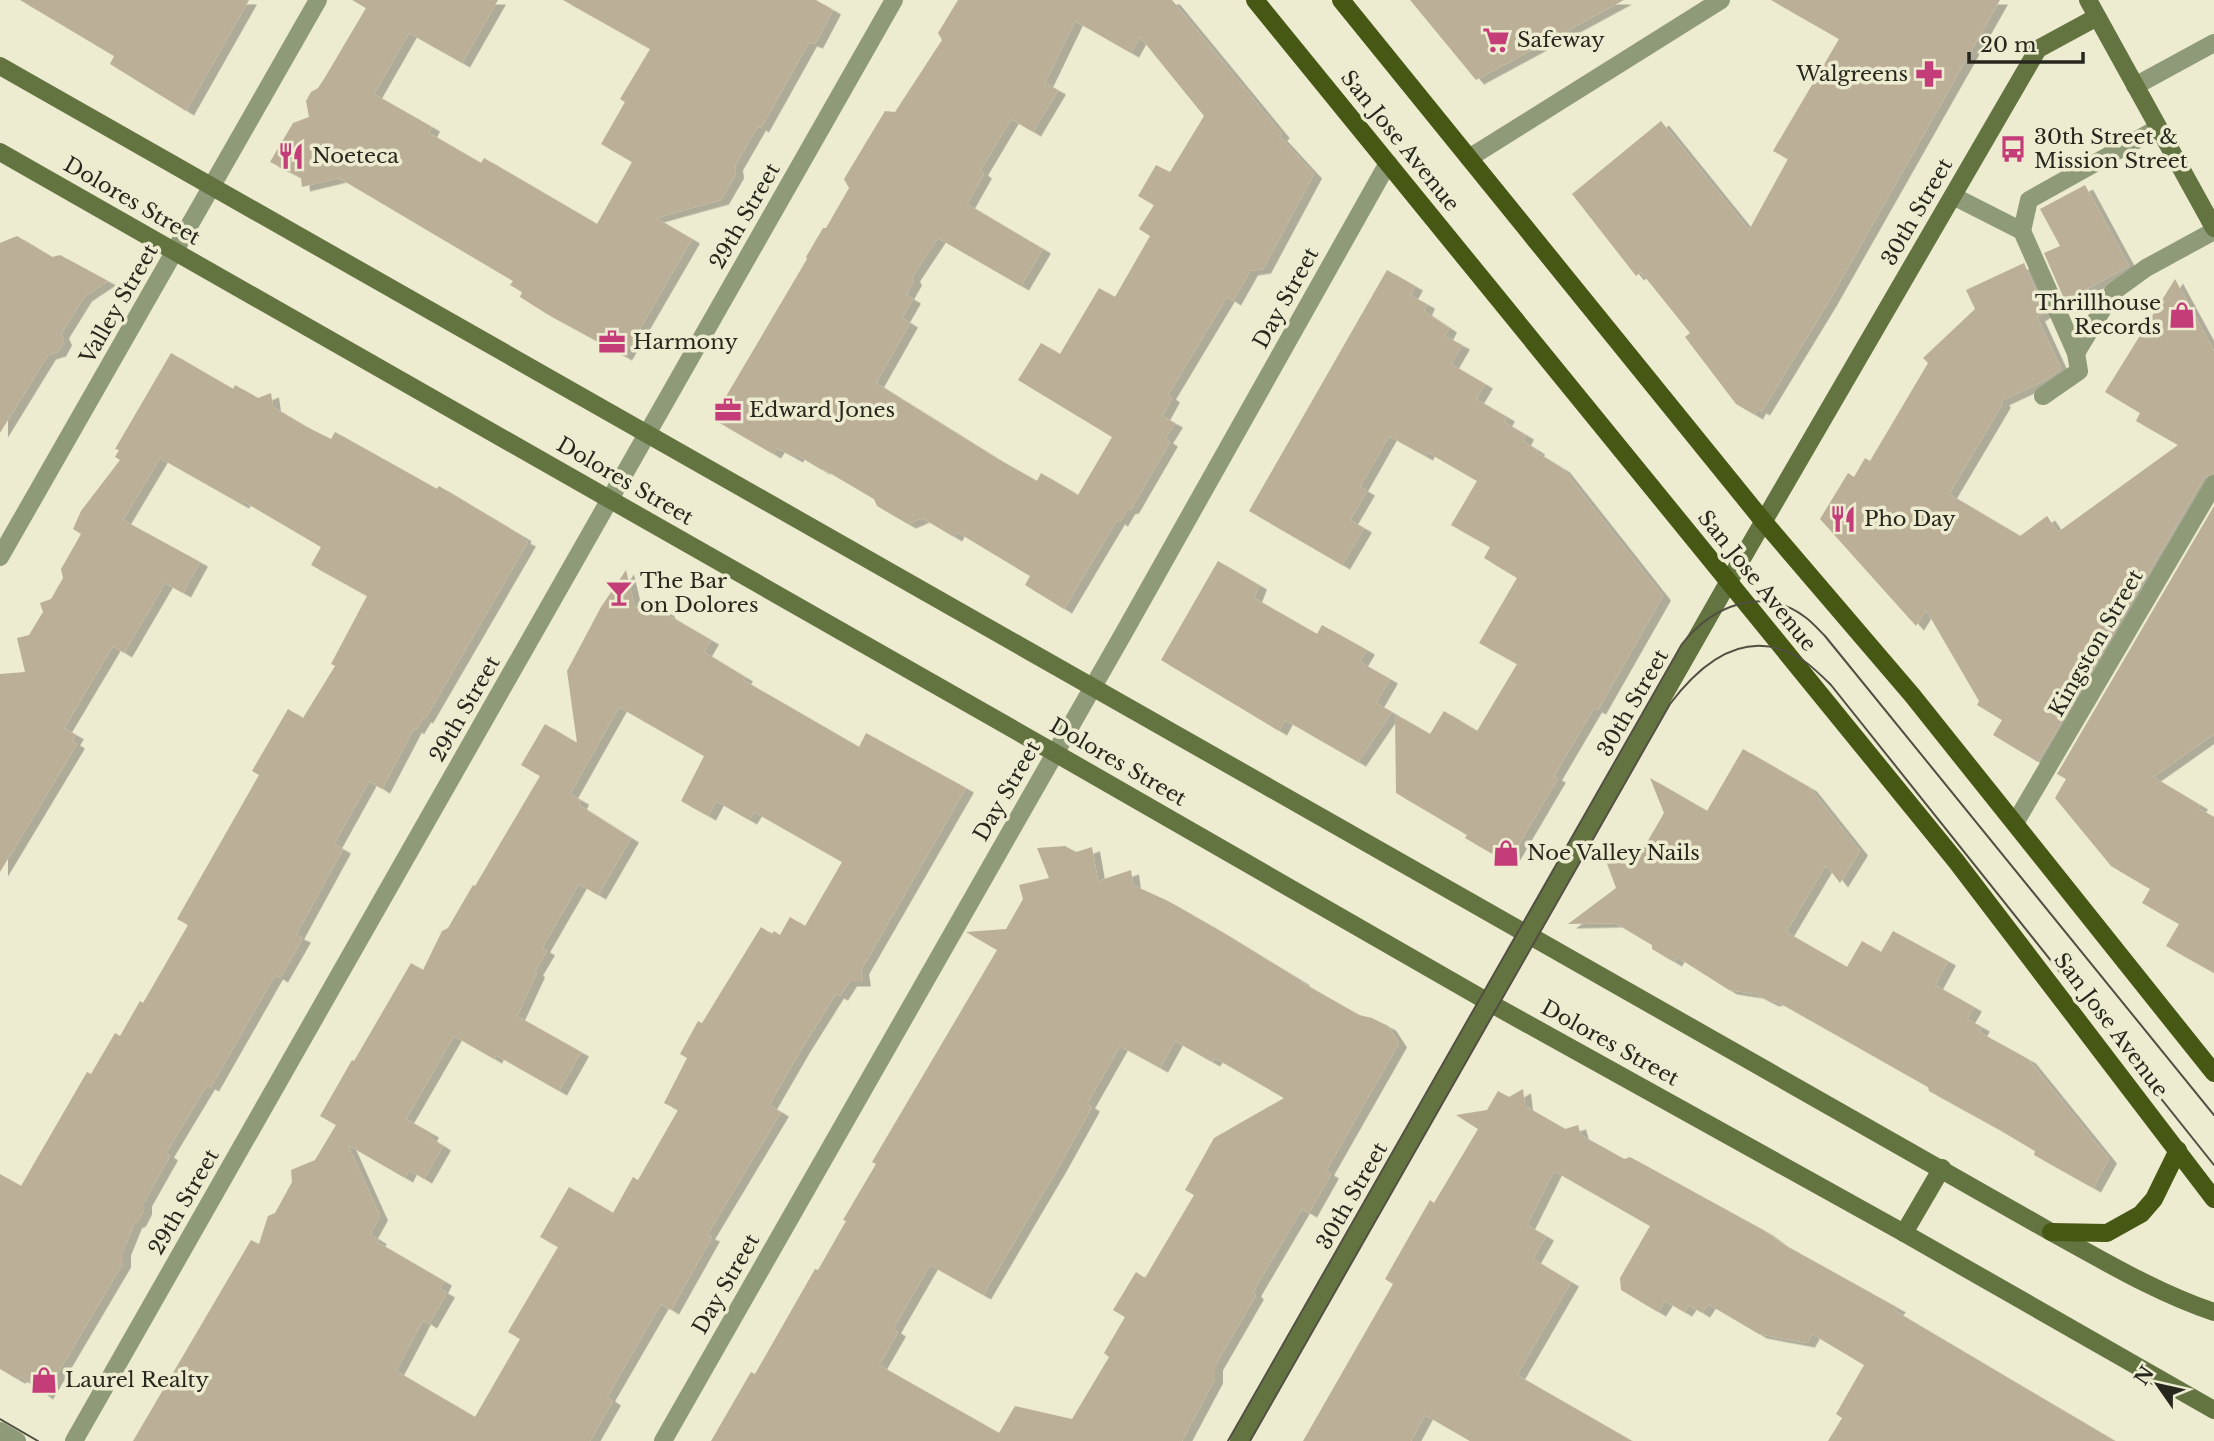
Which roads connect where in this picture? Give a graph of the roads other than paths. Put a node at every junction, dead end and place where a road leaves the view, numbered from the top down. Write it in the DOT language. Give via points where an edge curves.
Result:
graph roads {
  1 [pos="318,0"];
  2 [pos="894,0"];
  3 [pos="1255,0"];
  4 [pos="1341,0"];
  5 [pos="1721,0"];
  6 [pos="2088,0"];
  7 [pos="2097,17"];
  8 [pos="2214,43"];
  9 [pos="0,66"];
  10 [pos="2135,86"];
  11 [pos="2158,128"];
  12 [pos="0,152"];
  13 [pos="1469,158"];
  14 [pos="1388,163"];
  15 [pos="212,187"];
  16 [pos="1953,196"];
  17 [pos="2214,230"];
  18 [pos="2021,231"];
  19 [pos="175,251"];
  20 [pos="2076,353"];
  21 [pos="2043,396"];
  22 [pos="647,434"];
  23 [pos="2214,484"];
  24 [pos="610,499"];
  25 [pos="1764,522"];
  26 [pos="0,557"];
  27 [pos="1729,581"];
  28 [pos="1093,687"];
  29 [pos="1055,752"];
  30 [pos="2015,823"];
  31 [pos="1528,933"];
  32 [pos="1489,1002"];
  33 [pos="2214,1073"];
  34 [pos="2178,1150"];
  35 [pos="1942,1168"];
  36 [pos="2214,1199"];
  37 [pos="2052,1232"];
  38 [pos="1905,1233"];
  39 [pos="2214,1312"];
  40 [pos="2214,1410"];
  41 [pos="0,1431"];
  42 [pos="17,1441"];
  43 [pos="74,1441"];
  44 [pos="663,1441"];
  45 [pos="1238,1441"];
  1 -- 15 [label="street, Valley Street"];
  2 -- 22 [label="street, 29th Street"];
  3 -- 14 [label="main road, San Jose Avenue"];
  4 -- 13 [label="main road, San Jose Avenue"];
  5 -- 13 [label="street"];
  6 -- 7 [label="main road"];
  7 -- 10 [label="main road"];
  7 -- 16 [label="main road, 30th Street" via="2038,49"];
  8 -- 10 [label="street"];
  9 -- 15 [label="main road"];
  10 -- 11 [label="main road"];
  11 -- 17 [label="main road"];
  11 -- 18 [label="street" via="2029,200"];
  12 -- 19 [label="main road, Dolores Street"];
  13 -- 25 [label="main road, San Jose Avenue"];
  14 -- 27 [label="main road, San Jose Avenue"];
  14 -- 28 [label="street, Day Street"];
  15 -- 19 [label="street, Valley Street"];
  15 -- 22 [label="main road"];
  16 -- 18 [label="street"];
  16 -- 25 [label="main road, 30th Street"];
  17 -- 20 [label="street" via="2113,292"];
  18 -- 20 [label="street"];
  19 -- 24 [label="main road, Dolores Street"];
  19 -- 26 [label="street, Valley Street"];
  20 -- 21 [label="street" via="2078,371"];
  22 -- 24 [label="street, 29th Street"];
  22 -- 28 [label="main road"];
  23 -- 30 [label="street, Kingston Street"];
  24 -- 29 [label="main road, Dolores Street"];
  24 -- 43 [label="street, 29th Street"];
  25 -- 27 [label="main road, 30th Street"];
  25 -- 30 [label="main road, San Jose Avenue"];
  27 -- 31 [label="main road, 30th Street"];
  27 -- 34 [label="main road, San Jose Avenue" via="1956,861"];
  28 -- 29 [label="street, Day Street"];
  28 -- 31 [label="main road"];
  29 -- 32 [label="main road, Dolores Street"];
  29 -- 44 [label="street, Day Street"];
  30 -- 33 [label="main road, San Jose Avenue"];
  31 -- 32 [label="main road, 30th Street"];
  31 -- 35 [label="main road"];
  32 -- 38 [label="main road, Dolores Street"];
  32 -- 45 [label="main road, 30th Street"];
  34 -- 36 [label="main road, San Jose Avenue"];
  34 -- 37 [label="main road" via="2154,1199 2141,1213 2107,1233"];
  35 -- 37 [label="main road"];
  35 -- 38 [label="main road"];
  37 -- 39 [label="main road" via="2135,1278"];
  38 -- 40 [label="main road, Dolores Street"];
  41 -- 42 [label="street"];
}
